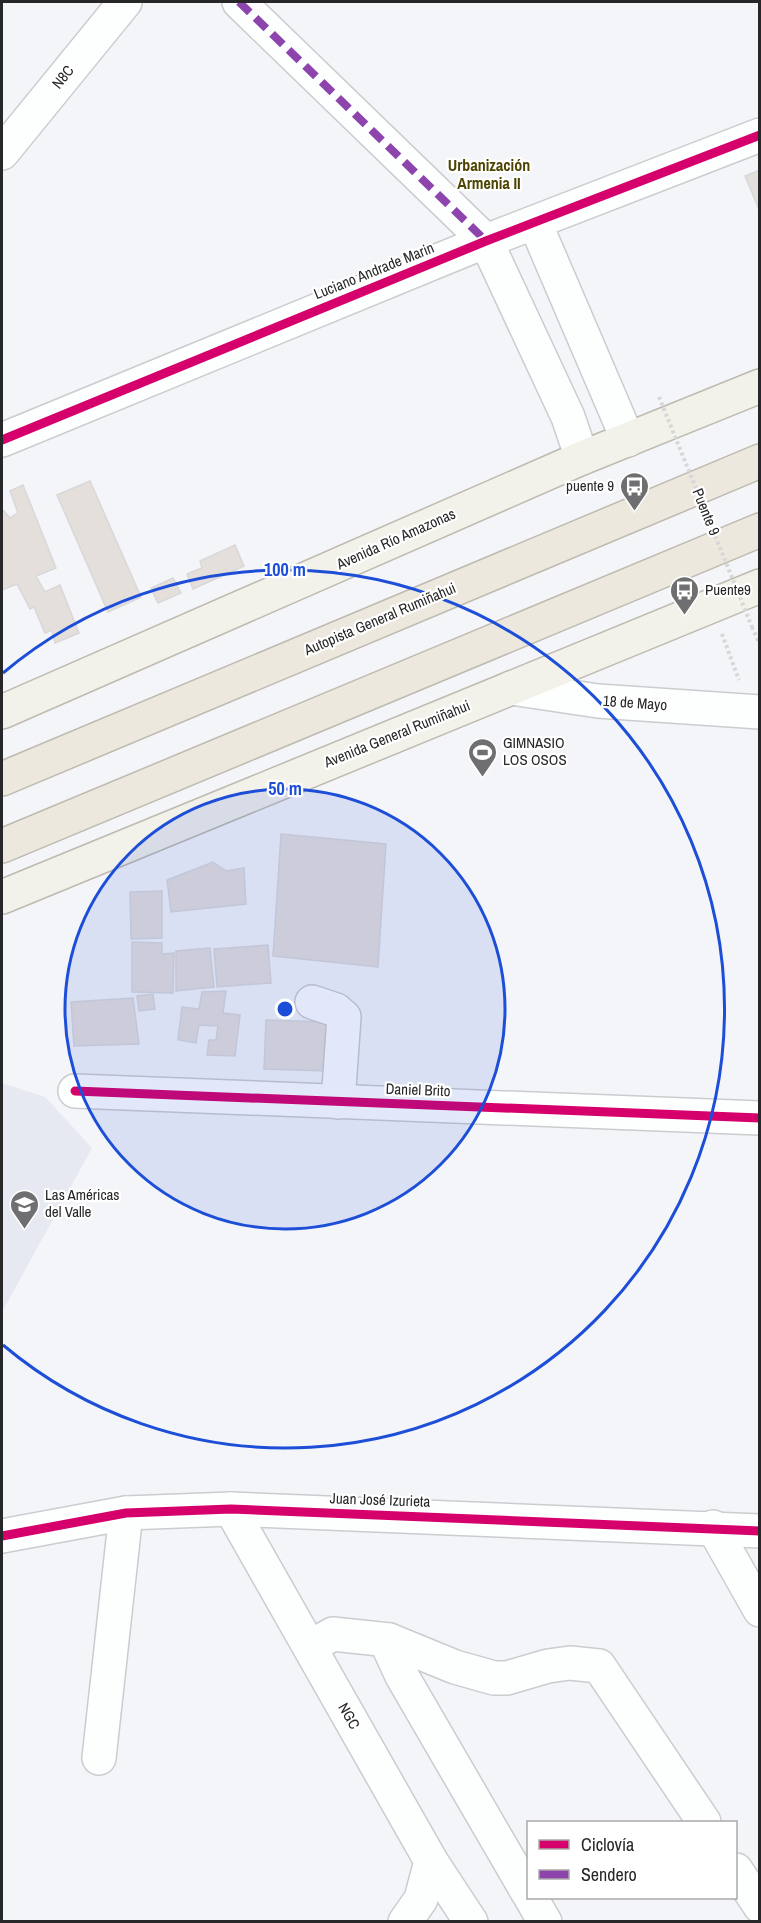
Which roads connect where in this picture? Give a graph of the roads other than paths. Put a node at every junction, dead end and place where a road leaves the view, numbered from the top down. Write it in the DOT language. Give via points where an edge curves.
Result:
graph roads {
  1 [pos="125,2"];
  2 [pos="239,2"];
  3 [pos="759,135"];
  4 [pos="2,153"];
  5 [pos="535,223"];
  6 [pos="486,241"];
  7 [pos="759,386"];
  8 [pos="2,440"];
  9 [pos="628,440"];
  10 [pos="582,458"];
  11 [pos="759,461"];
  12 [pos="759,530"];
  13 [pos="759,586"];
  14 [pos="511,688"];
  15 [pos="2,712"];
  16 [pos="759,712"];
  17 [pos="2,779"];
  18 [pos="2,846"];
  19 [pos="2,897"];
  20 [pos="312,1002"];
  21 [pos="75,1091"];
  22 [pos="338,1102"];
  23 [pos="759,1118"];
  24 [pos="231,1509"];
  25 [pos="126,1513"];
  26 [pos="712,1527"];
  27 [pos="759,1531"];
  28 [pos="2,1536"];
  29 [pos="759,1610"];
  30 [pos="390,1640"];
  31 [pos="310,1647"];
  32 [pos="99,1758"];
  33 [pos="703,1821"];
  34 [pos="431,1861"];
  35 [pos="737,1873"];
  36 [pos="527,1891"];
  37 [pos="532,1899"];
  38 [pos="759,1906"];
  39 [pos="405,1922"];
  40 [pos="471,1922"];
  41 [pos="545,1922"];
  1 -- 4 [label="street, N8C"];
  2 -- 6 [label="street"];
  3 -- 5 [label="street, Luciano Andrade Marin"];
  5 -- 6 [label="street, Luciano Andrade Marin"];
  5 -- 9 [label="street"];
  6 -- 8 [label="street, Luciano Andrade Marin"];
  6 -- 10 [label="street" via="568,417"];
  7 -- 9 [label="main road, Avenida Río Amazonas"];
  9 -- 10 [label="main road, Avenida Río Amazonas"];
  10 -- 15 [label="main road, Avenida Río Amazonas"];
  11 -- 17 [label="highway, Autopista General Rumiñahui"];
  12 -- 18 [label="highway"];
  13 -- 14 [label="main road, Avenida General Rumiñahui"];
  14 -- 16 [label="street, 18 de Mayo" via="598,701"];
  14 -- 19 [label="main road, Avenida General Rumiñahui"];
  20 -- 22 [label="street" via="344,1017"];
  21 -- 22 [label="street, Daniel Brito"];
  22 -- 23 [label="street, Daniel Brito"];
  24 -- 25 [label="street, Juan José Izurieta"];
  24 -- 26 [label="street, Juan José Izurieta"];
  24 -- 31 [label="street, NGC"];
  25 -- 28 [label="street, Juan José Izurieta"];
  25 -- 32 [label="street"];
  26 -- 27 [label="street, Juan José Izurieta"];
  26 -- 29 [label="street"];
  30 -- 31 [label="street" via="333,1634"];
  30 -- 33 [label="street" via="455,1667 494,1678 570,1663 599,1666"];
  30 -- 36 [label="street" via="390,1650 402,1676"];
  31 -- 34 [label="street, NGC"];
  34 -- 39 [label="street" via="421,1899"];
  34 -- 40 [label="street, NGC"];
  35 -- 38 [label="street"];
  37 -- 41 [label="street"];
}
